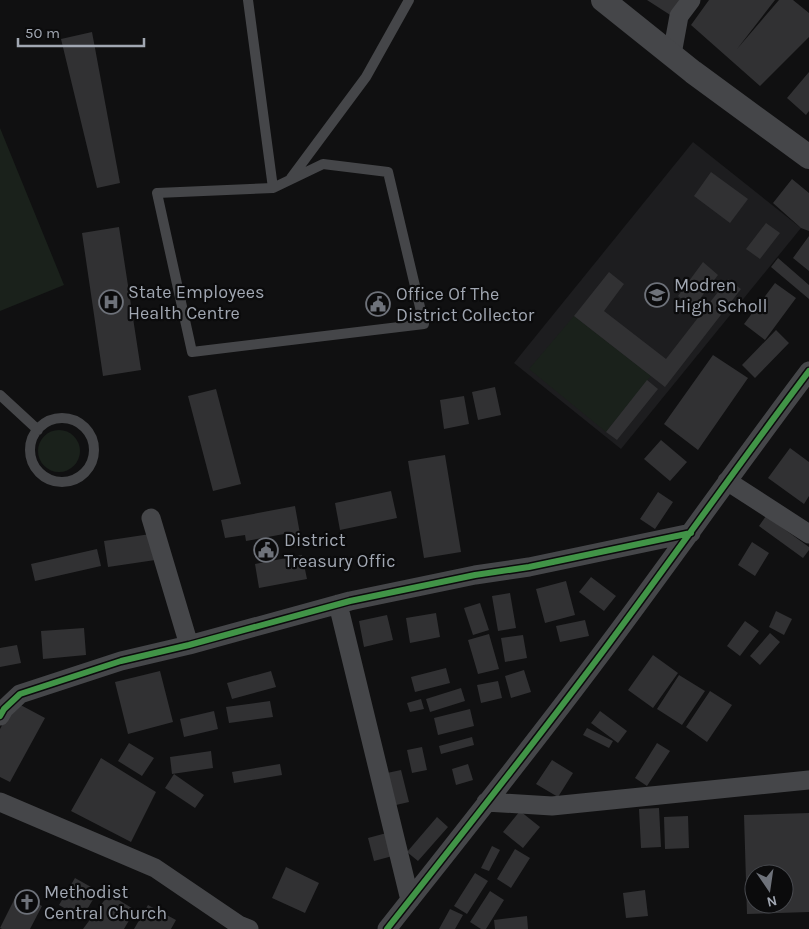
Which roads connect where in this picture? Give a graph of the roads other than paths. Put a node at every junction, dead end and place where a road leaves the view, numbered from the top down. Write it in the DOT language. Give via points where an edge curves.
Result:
graph roads {
  1 [pos="248,0"];
  2 [pos="409,0"];
  3 [pos="603,0"];
  4 [pos="691,0"];
  5 [pos="672,54"];
  6 [pos="809,157"];
  7 [pos="290,180"];
  8 [pos="273,188"];
  9 [pos="809,371"];
  10 [pos="0,395"];
  11 [pos="38,430"];
  12 [pos="727,481"];
  13 [pos="151,518"];
  14 [pos="691,533"];
  15 [pos="809,534"];
  16 [pos="338,604"];
  17 [pos="189,645"];
  18 [pos="0,716"];
  19 [pos="809,780"];
  20 [pos="0,802"];
  21 [pos="486,802"];
  22 [pos="410,900"];
  23 [pos="241,928"];
  24 [pos="387,929"];
  1 -- 8 [label="lane"];
  2 -- 7 [label="lane" via="366,77"];
  3 -- 5 [label="street"];
  4 -- 5 [label="street" via="679,16"];
  5 -- 6 [label="street"];
  7 -- 8 [label="lane"];
  7 -- 8 [label="lane" via="323,164 388,172 424,324 192,352 157,193"];
  9 -- 12 [label="street"];
  10 -- 11 [label="lane"];
  11 -- 11 [label="lane" via="47,422 60,419 72,420 83,426 94,448 86,471 76,479 64,482 40,475 30,453 31,440"];
  12 -- 14 [label="street"];
  12 -- 15 [label="street"];
  13 -- 17 [label="street"];
  14 -- 16 [label="street"];
  14 -- 21 [label="street"];
  16 -- 17 [label="street"];
  16 -- 22 [label="street"];
  17 -- 18 [label="street" via="121,661 20,694"];
  19 -- 21 [label="street" via="552,806"];
  20 -- 23 [label="street" via="155,868"];
  21 -- 22 [label="street"];
  22 -- 24 [label="street"];
}
